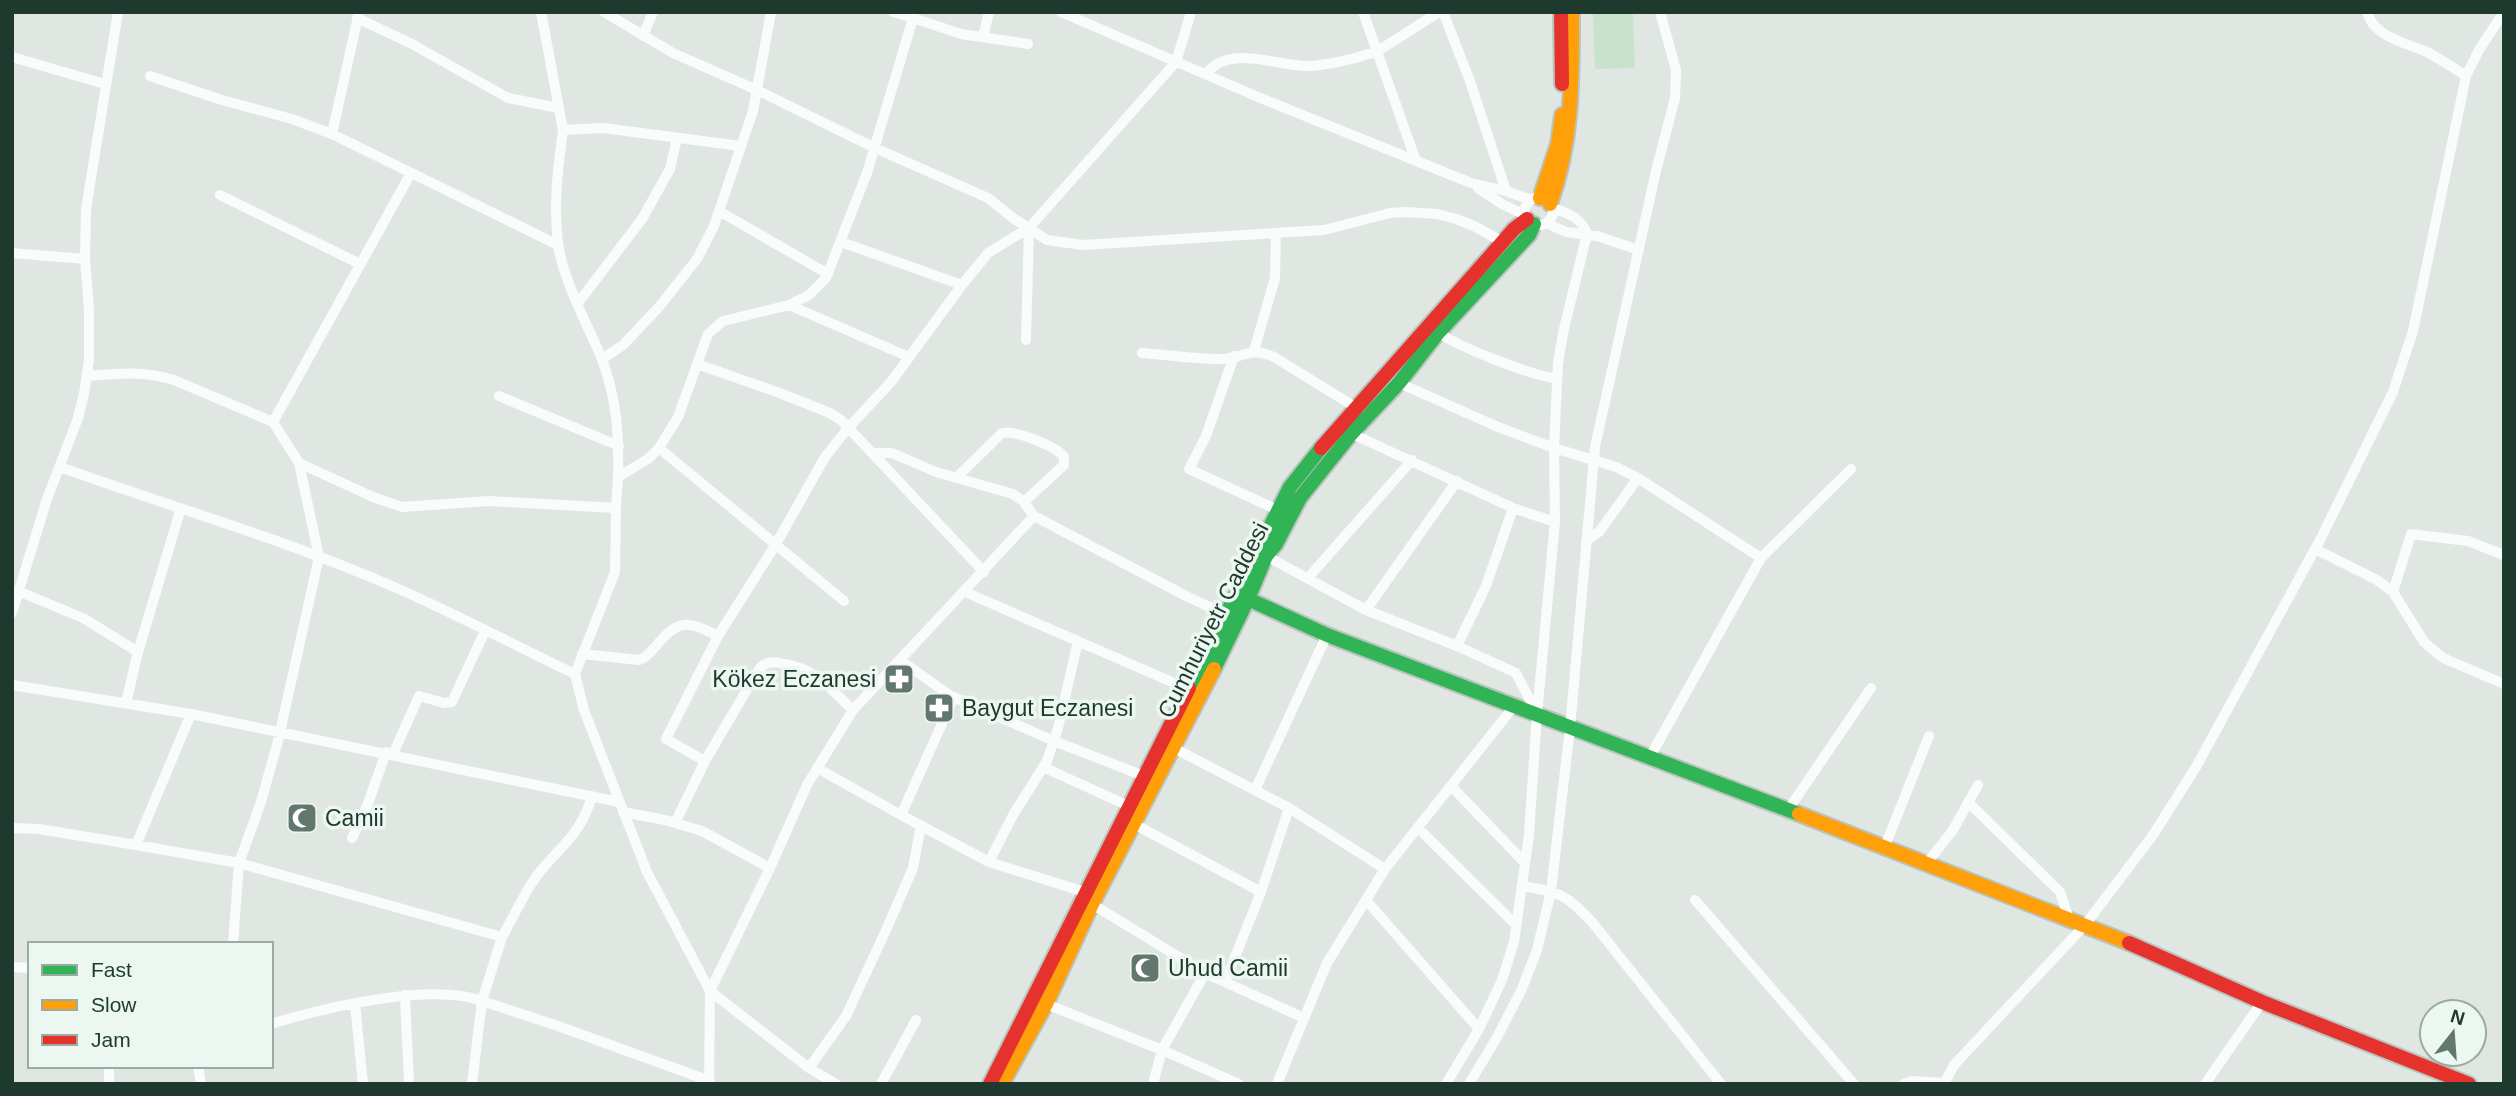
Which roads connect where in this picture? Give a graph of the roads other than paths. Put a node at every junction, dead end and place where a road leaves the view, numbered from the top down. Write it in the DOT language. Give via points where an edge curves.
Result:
graph roads {
  1 [pos="118,12"];
  2 [pos="541,12"];
  3 [pos="604,12"];
  4 [pos="653,12"];
  5 [pos="771,12"];
  6 [pos="893,12"];
  7 [pos="989,12"];
  8 [pos="1061,12"];
  9 [pos="1191,12"];
  10 [pos="1363,12"];
  11 [pos="1441,12"];
  12 [pos="1561,12"];
  13 [pos="1572,12"];
  14 [pos="1660,12"];
  15 [pos="2367,12"];
  16 [pos="2504,12"];
  17 [pos="358,15"];
  18 [pos="913,18"];
  19 [pos="643,36"];
  20 [pos="983,37"];
  21 [pos="1028,44"];
  22 [pos="1378,51"];
  23 [pos="12,57"];
  24 [pos="1176,62"];
  25 [pos="1206,74"];
  26 [pos="150,76"];
  27 [pos="2466,76"];
  28 [pos="105,84"];
  29 [pos="757,90"];
  30 [pos="558,108"];
  31 [pos="563,130"];
  32 [pos="332,134"];
  33 [pos="677,138"];
  34 [pos="741,146"];
  35 [pos="875,148"];
  36 [pos="1416,161"];
  37 [pos="411,173"];
  38 [pos="1471,183"];
  39 [pos="1506,191"];
  40 [pos="220,195"];
  41 [pos="1543,202"];
  42 [pos="719,211"];
  43 [pos="1533,220"];
  44 [pos="1028,228"];
  45 [pos="1276,233"];
  46 [pos="1587,234"];
  47 [pos="841,242"];
  48 [pos="1503,242"];
  49 [pos="558,245"];
  50 [pos="1639,250"];
  51 [pos="12,253"];
  52 [pos="85,259"];
  53 [pos="360,264"];
  54 [pos="828,274"];
  55 [pos="961,285"];
  56 [pos="578,303"];
  57 [pos="789,305"];
  58 [pos="1434,329"];
  59 [pos="1026,340"];
  60 [pos="1254,351"];
  61 [pos="1142,353"];
  62 [pos="1234,356"];
  63 [pos="909,357"];
  64 [pos="602,359"];
  65 [pos="697,364"];
  66 [pos="87,376"];
  67 [pos="1557,378"];
  68 [pos="1399,383"];
  69 [pos="499,396"];
  70 [pos="1354,407"];
  71 [pos="1369,416"];
  72 [pos="273,422"];
  73 [pos="849,426"];
  74 [pos="1336,426"];
  75 [pos="1352,433"];
  76 [pos="619,446"];
  77 [pos="659,447"];
  78 [pos="1554,448"];
  79 [pos="873,453"];
  80 [pos="1594,459"];
  81 [pos="1412,460"];
  82 [pos="299,463"];
  83 [pos="60,467"];
  84 [pos="1851,468"];
  85 [pos="618,477"];
  86 [pos="956,478"];
  87 [pos="1639,478"];
  88 [pos="1457,481"];
  89 [pos="1024,502"];
  90 [pos="181,508"];
  91 [pos="616,508"];
  92 [pos="1513,508"];
  93 [pos="1284,513"];
  94 [pos="1034,516"];
  95 [pos="1555,522"];
  96 [pos="1586,541"];
  97 [pos="776,544"];
  98 [pos="2315,549"];
  99 [pos="1266,555"];
  100 [pos="2504,555"];
  101 [pos="319,557"];
  102 [pos="1761,558"];
  103 [pos="984,572"];
  104 [pos="1308,578"];
  105 [pos="18,592"];
  106 [pos="965,592"];
  107 [pos="2393,592"];
  108 [pos="1248,599"];
  109 [pos="844,601"];
  110 [pos="1366,610"];
  111 [pos="12,613"];
  112 [pos="1231,617"];
  113 [pos="485,631"];
  114 [pos="1327,635"];
  115 [pos="718,636"];
  116 [pos="1078,641"];
  117 [pos="1457,646"];
  118 [pos="138,652"];
  119 [pos="582,654"];
  120 [pos="900,660"];
  121 [pos="575,674"];
  122 [pos="2504,684"];
  123 [pos="12,685"];
  124 [pos="1871,688"];
  125 [pos="1188,689"];
  126 [pos="954,698"];
  127 [pos="126,703"];
  128 [pos="1514,706"];
  129 [pos="853,710"];
  130 [pos="191,714"];
  131 [pos="1537,715"];
  132 [pos="1570,728"];
  133 [pos="280,732"];
  134 [pos="1929,736"];
  135 [pos="1054,741"];
  136 [pos="1168,745"];
  137 [pos="390,753"];
  138 [pos="1650,757"];
  139 [pos="705,761"];
  140 [pos="1043,767"];
  141 [pos="817,768"];
  142 [pos="1144,776"];
  143 [pos="1978,785"];
  144 [pos="1451,786"];
  145 [pos="1255,790"];
  146 [pos="592,796"];
  147 [pos="619,802"];
  148 [pos="1968,802"];
  149 [pos="1289,808"];
  150 [pos="1788,810"];
  151 [pos="623,812"];
  152 [pos="1134,814"];
  153 [pos="901,815"];
  154 [pos="675,823"];
  155 [pos="921,825"];
  156 [pos="12,828"];
  157 [pos="1418,828"];
  158 [pos="352,838"];
  159 [pos="136,845"];
  160 [pos="1885,846"];
  161 [pos="989,862"];
  162 [pos="239,863"];
  163 [pos="1525,863"];
  164 [pos="1927,863"];
  165 [pos="769,868"];
  166 [pos="1385,869"];
  167 [pos="1522,886"];
  168 [pos="1552,891"];
  169 [pos="1261,892"];
  170 [pos="1089,898"];
  171 [pos="1366,900"];
  172 [pos="1695,900"];
  173 [pos="2070,919"];
  174 [pos="1516,925"];
  175 [pos="2085,925"];
  176 [pos="502,937"];
  177 [pos="233,942"];
  178 [pos="1205,973"];
  179 [pos="1226,982"];
  180 [pos="710,991"];
  181 [pos="405,995"];
  182 [pos="482,1001"];
  183 [pos="1046,1003"];
  184 [pos="2262,1003"];
  185 [pos="355,1004"];
  186 [pos="1304,1018"];
  187 [pos="916,1020"];
  188 [pos="273,1023"];
  189 [pos="1479,1029"];
  190 [pos="1162,1050"];
  191 [pos="809,1068"];
  192 [pos="710,1082"];
  193 [pos="1929,1083"];
  194 [pos="363,1084"];
  195 [pos="409,1084"];
  196 [pos="472,1084"];
  197 [pos="836,1084"];
  198 [pos="881,1084"];
  199 [pos="990,1084"];
  200 [pos="1002,1084"];
  201 [pos="1153,1084"];
  202 [pos="1240,1084"];
  203 [pos="1277,1084"];
  204 [pos="1446,1084"];
  205 [pos="1469,1084"];
  206 [pos="1721,1084"];
  207 [pos="1854,1084"];
  208 [pos="1904,1084"];
  209 [pos="1944,1084"];
  210 [pos="2205,1084"];
  211 [pos="2469,1084"];
  1 -- 28 [label="street"];
  2 -- 30 [label="street"];
  3 -- 19 [label="street"];
  4 -- 19 [label="street"];
  5 -- 29 [label="street"];
  6 -- 18 [label="street"];
  7 -- 20 [label="street"];
  8 -- 24 [label="street"];
  9 -- 24 [label="street"];
  10 -- 22 [label="street"];
  11 -- 22 [label="street"];
  11 -- 39 [label="street" via="1470,81"];
  12 -- 41 [label="main road" via="1560,129"];
  13 -- 41 [label="main road" via="1571,123 1563,171"];
  14 -- 50 [label="street" via="1676,84"];
  15 -- 27 [label="street" via="2387,36 2427,52"];
  16 -- 27 [label="street"];
  17 -- 30 [label="street" via="509,98"];
  17 -- 32 [label="street"];
  18 -- 20 [label="street"];
  18 -- 35 [label="street"];
  19 -- 29 [label="street"];
  20 -- 21 [label="street"];
  22 -- 25 [label="street" via="1313,66 1225,61"];
  22 -- 36 [label="street"];
  23 -- 28 [label="street"];
  24 -- 25 [label="street"];
  24 -- 44 [label="street"];
  25 -- 36 [label="street"];
  26 -- 32 [label="street"];
  27 -- 98 [label="street" via="2401,371"];
  28 -- 52 [label="street" via="86,209"];
  29 -- 34 [label="street"];
  29 -- 35 [label="street"];
  30 -- 31 [label="street"];
  31 -- 33 [label="street" via="603,128"];
  31 -- 49 [label="street" via="555,195"];
  32 -- 37 [label="street"];
  33 -- 34 [label="street"];
  33 -- 56 [label="street" via="670,169 642,219"];
  34 -- 42 [label="street"];
  35 -- 44 [label="street" via="988,198"];
  35 -- 47 [label="street"];
  36 -- 38 [label="street"];
  37 -- 49 [label="street"];
  37 -- 53 [label="street"];
  38 -- 39 [label="street"];
  38 -- 43 [label="street"];
  39 -- 41 [label="street"];
  40 -- 53 [label="street"];
  41 -- 43 [label="street" via="1526,206"];
  41 -- 43 [label="street" via="1552,216"];
  41 -- 46 [label="street" via="1576,218"];
  42 -- 54 [label="street"];
  42 -- 64 [label="street" via="697,259 623,345"];
  43 -- 46 [label="street"];
  43 -- 48 [label="main road" via="1514,229"];
  43 -- 58 [label="main road, Cumhuriyetr Caddesi" via="1520,246"];
  44 -- 45 [label="street" via="1047,240 1083,245"];
  44 -- 55 [label="street" via="988,253"];
  44 -- 59 [label="street"];
  45 -- 48 [label="street" via="1324,230 1390,213 1421,212 1456,219"];
  45 -- 60 [label="street" via="1275,278"];
  46 -- 50 [label="street"];
  46 -- 67 [label="street"];
  47 -- 54 [label="street"];
  47 -- 55 [label="street"];
  48 -- 58 [label="main road"];
  49 -- 56 [label="street"];
  50 -- 80 [label="street"];
  51 -- 52 [label="street"];
  52 -- 66 [label="street"];
  53 -- 72 [label="street"];
  54 -- 57 [label="street" via="809,295"];
  55 -- 63 [label="street"];
  56 -- 64 [label="street"];
  57 -- 63 [label="street"];
  57 -- 65 [label="street" via="723,321 708,334"];
  58 -- 67 [label="street" via="1464,346"];
  58 -- 68 [label="main road, Cumhuriyetr Caddesi"];
  58 -- 70 [label="main road"];
  60 -- 62 [label="street"];
  60 -- 70 [label="street" via="1274,357"];
  61 -- 62 [label="street"];
  62 -- 93 [label="street" via="1206,436 1189,469"];
  63 -- 73 [label="street"];
  64 -- 76 [label="street" via="613,390"];
  65 -- 73 [label="street" via="830,413"];
  65 -- 77 [label="street" via="678,417"];
  66 -- 72 [label="street" via="158,375"];
  66 -- 83 [label="street"];
  67 -- 78 [label="street"];
  68 -- 71 [label="main road, Cumhuriyetr Caddesi"];
  68 -- 78 [label="street"];
  69 -- 76 [label="street"];
  70 -- 71 [label="street"];
  70 -- 74 [label="main road"];
  71 -- 75 [label="main road, Cumhuriyetr Caddesi"];
  72 -- 82 [label="street"];
  73 -- 79 [label="street"];
  73 -- 97 [label="street" via="825,457"];
  74 -- 75 [label="street"];
  74 -- 93 [label="main road" via="1290,487"];
  75 -- 81 [label="street"];
  75 -- 93 [label="main road, Cumhuriyetr Caddesi"];
  76 -- 85 [label="street"];
  77 -- 85 [label="street"];
  77 -- 97 [label="street"];
  78 -- 80 [label="street"];
  78 -- 95 [label="street"];
  79 -- 86 [label="street" via="892,453"];
  79 -- 103 [label="street"];
  80 -- 87 [label="street"];
  80 -- 96 [label="street"];
  81 -- 88 [label="street"];
  81 -- 104 [label="street"];
  82 -- 91 [label="street" via="402,507 489,501"];
  82 -- 101 [label="street"];
  83 -- 90 [label="street"];
  83 -- 105 [label="street"];
  84 -- 102 [label="street"];
  85 -- 91 [label="street"];
  86 -- 89 [label="street" via="1007,492"];
  86 -- 89 [label="street" via="1002,433 1016,433 1064,457 1064,465"];
  87 -- 96 [label="street" via="1600,532"];
  87 -- 102 [label="street"];
  88 -- 92 [label="street"];
  88 -- 110 [label="street"];
  89 -- 94 [label="street"];
  90 -- 101 [label="street"];
  90 -- 118 [label="street"];
  91 -- 119 [label="street" via="615,572"];
  92 -- 95 [label="street"];
  92 -- 117 [label="street" via="1486,586"];
  93 -- 99 [label="main road, Cumhuriyetr Caddesi" via="1276,544"];
  93 -- 112 [label="main road"];
  94 -- 103 [label="street"];
  94 -- 112 [label="street"];
  95 -- 131 [label="street"];
  96 -- 132 [label="street"];
  97 -- 109 [label="street"];
  97 -- 115 [label="street"];
  98 -- 107 [label="street"];
  98 -- 175 [label="street" via="2196,767 2153,835"];
  99 -- 104 [label="street"];
  99 -- 108 [label="main road, Cumhuriyetr Caddesi"];
  100 -- 107 [label="street" via="2468,541 2411,534"];
  101 -- 113 [label="street"];
  101 -- 133 [label="street"];
  102 -- 138 [label="street"];
  103 -- 106 [label="street"];
  104 -- 110 [label="street"];
  105 -- 111 [label="street"];
  105 -- 118 [label="street" via="83,618"];
  106 -- 116 [label="street"];
  106 -- 120 [label="street"];
  107 -- 122 [label="street" via="2424,642 2438,654"];
  108 -- 112 [label="main road, Cumhuriyetr Caddesi"];
  108 -- 114 [label="main road"];
  110 -- 117 [label="street"];
  112 -- 125 [label="main road"];
  112 -- 136 [label="main road, Cumhuriyetr Caddesi"];
  113 -- 121 [label="street"];
  113 -- 137 [label="street" via="452,702 419,696"];
  114 -- 128 [label="main road"];
  114 -- 145 [label="street"];
  115 -- 119 [label="street" via="682,624 639,660"];
  115 -- 139 [label="street" via="666,738"];
  116 -- 125 [label="street"];
  116 -- 135 [label="street"];
  117 -- 131 [label="street" via="1516,673"];
  118 -- 127 [label="street"];
  119 -- 121 [label="street"];
  120 -- 126 [label="street"];
  120 -- 129 [label="street"];
  121 -- 147 [label="street"];
  123 -- 127 [label="street"];
  124 -- 150 [label="street"];
  125 -- 136 [label="main road"];
  126 -- 135 [label="street"];
  126 -- 153 [label="street"];
  127 -- 130 [label="street"];
  128 -- 131 [label="main road"];
  128 -- 144 [label="street"];
  129 -- 139 [label="street" via="812,672 767,662"];
  129 -- 141 [label="street"];
  130 -- 133 [label="street"];
  130 -- 159 [label="street"];
  131 -- 132 [label="main road"];
  131 -- 163 [label="street"];
  132 -- 138 [label="main road"];
  132 -- 168 [label="street"];
  133 -- 137 [label="street"];
  133 -- 162 [label="street"];
  134 -- 160 [label="street"];
  135 -- 140 [label="street"];
  135 -- 142 [label="street"];
  136 -- 142 [label="main road"];
  136 -- 145 [label="street"];
  136 -- 152 [label="main road, Cumhuriyetr Caddesi"];
  137 -- 146 [label="street"];
  137 -- 158 [label="street"];
  138 -- 150 [label="main road"];
  139 -- 154 [label="street"];
  140 -- 152 [label="street"];
  140 -- 161 [label="street"];
  141 -- 153 [label="street"];
  141 -- 165 [label="street"];
  142 -- 152 [label="main road"];
  143 -- 148 [label="street"];
  144 -- 157 [label="street"];
  144 -- 163 [label="street"];
  145 -- 149 [label="street"];
  146 -- 147 [label="street"];
  146 -- 176 [label="street" via="575,834 532,883"];
  147 -- 151 [label="street"];
  148 -- 164 [label="street" via="1954,830"];
  148 -- 173 [label="street" via="2060,892"];
  149 -- 166 [label="street"];
  149 -- 169 [label="street"];
  150 -- 160 [label="main road"];
  151 -- 154 [label="street"];
  151 -- 180 [label="street" via="647,872"];
  152 -- 169 [label="street"];
  152 -- 170 [label="main road"];
  153 -- 155 [label="street"];
  154 -- 165 [label="street" via="702,831"];
  155 -- 161 [label="street"];
  155 -- 191 [label="street" via="912,868 887,928 846,1016"];
  156 -- 159 [label="street"];
  157 -- 166 [label="street"];
  157 -- 174 [label="street"];
  159 -- 162 [label="street"];
  160 -- 164 [label="main road"];
  161 -- 170 [label="street"];
  162 -- 176 [label="street"];
  162 -- 177 [label="street"];
  163 -- 167 [label="street"];
  164 -- 173 [label="main road"];
  165 -- 180 [label="street"];
  166 -- 171 [label="street"];
  167 -- 168 [label="street"];
  167 -- 174 [label="street"];
  168 -- 205 [label="street" via="1521,991"];
  168 -- 206 [label="street" via="1570,899 1592,922"];
  169 -- 179 [label="street"];
  170 -- 178 [label="street"];
  170 -- 183 [label="main road"];
  170 -- 199 [label="main road"];
  171 -- 186 [label="street" via="1327,963"];
  171 -- 189 [label="street"];
  172 -- 207 [label="street"];
  173 -- 175 [label="main road"];
  174 -- 189 [label="street" via="1509,961"];
  175 -- 184 [label="main road"];
  175 -- 209 [label="street" via="1954,1065"];
  176 -- 182 [label="street"];
  178 -- 179 [label="street"];
  178 -- 190 [label="street"];
  179 -- 186 [label="street"];
  180 -- 191 [label="street"];
  180 -- 192 [label="street"];
  181 -- 182 [label="street"];
  181 -- 185 [label="street"];
  181 -- 195 [label="street"];
  182 -- 192 [label="street"];
  182 -- 196 [label="street"];
  183 -- 190 [label="street"];
  183 -- 200 [label="main road"];
  184 -- 210 [label="street"];
  184 -- 211 [label="main road"];
  185 -- 188 [label="street"];
  185 -- 194 [label="street"];
  186 -- 203 [label="street"];
  187 -- 198 [label="street"];
  189 -- 204 [label="street"];
  190 -- 201 [label="street"];
  190 -- 202 [label="street"];
  191 -- 197 [label="street"];
  193 -- 208 [label="street"];
  193 -- 209 [label="street"];
}
